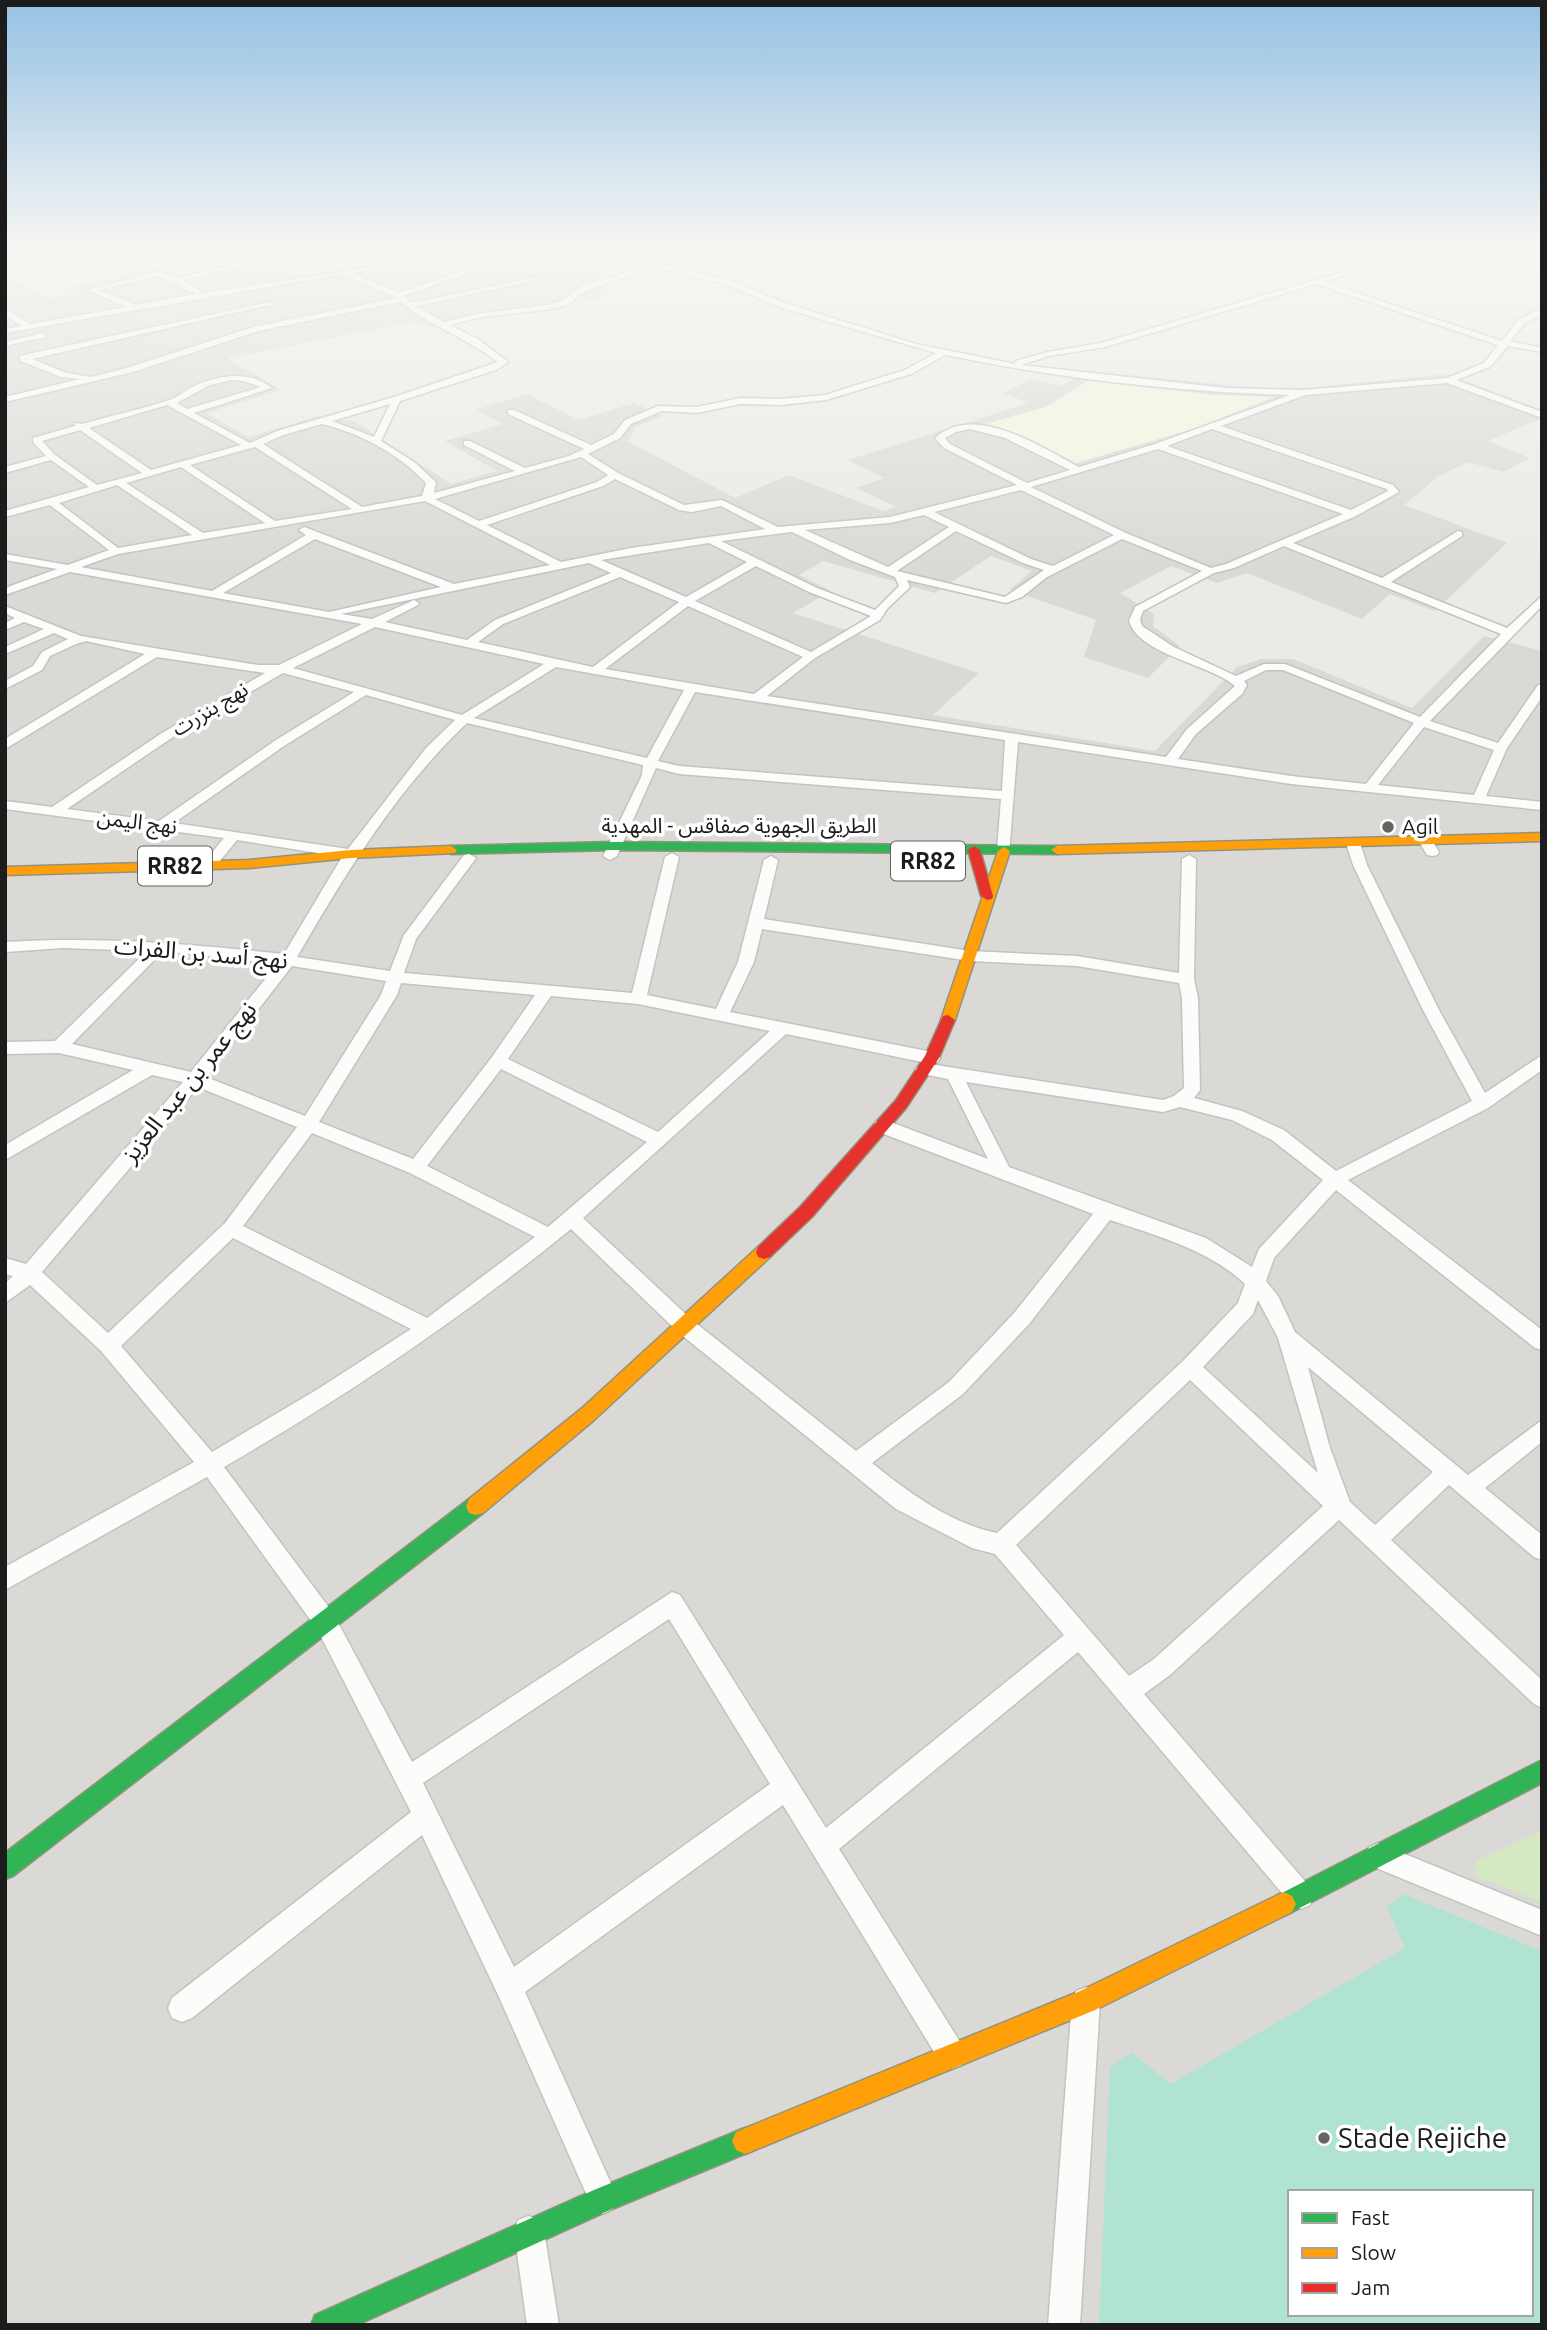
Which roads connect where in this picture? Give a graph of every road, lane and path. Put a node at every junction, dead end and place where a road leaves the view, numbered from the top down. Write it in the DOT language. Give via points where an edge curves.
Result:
graph roads {
  1 [pos="10,354"];
  2 [pos="47,354"];
  3 [pos="175,354"];
  4 [pos="493,354"];
  5 [pos="941,354"];
  6 [pos="946,354"];
  7 [pos="1050,354"];
  8 [pos="1497,354"];
  9 [pos="24,359"];
  10 [pos="146,363"];
  11 [pos="1012,366"];
  12 [pos="76,377"];
  13 [pos="103,378"];
  14 [pos="1448,380"];
  15 [pos="1304,393"];
  16 [pos="397,399"];
  17 [pos="5,400"];
  18 [pos="172,403"];
  19 [pos="190,411"];
  20 [pos="511,412"];
  21 [pos="1542,415"];
  22 [pos="318,421"];
  23 [pos="79,425"];
  24 [pos="1214,427"];
  25 [pos="375,443"];
  26 [pos="467,443"];
  27 [pos="252,445"];
  28 [pos="1158,446"];
  29 [pos="587,451"];
  30 [pos="52,457"];
  31 [pos="182,464"];
  32 [pos="5,470"];
  33 [pos="1078,470"];
  34 [pos="523,471"];
  35 [pos="150,474"];
  36 [pos="615,474"];
  37 [pos="118,482"];
  38 [pos="1024,486"];
  39 [pos="96,488"];
  40 [pos="426,498"];
  41 [pos="52,502"];
  42 [pos="362,511"];
  43 [pos="926,512"];
  44 [pos="5,514"];
  45 [pos="1353,514"];
  46 [pos="290,523"];
  47 [pos="480,524"];
  48 [pos="274,525"];
  49 [pos="955,527"];
  50 [pos="794,529"];
  51 [pos="776,530"];
  52 [pos="1458,534"];
  53 [pos="314,535"];
  54 [pos="1122,535"];
  55 [pos="201,537"];
  56 [pos="709,539"];
  57 [pos="1285,543"];
  58 [pos="116,551"];
  59 [pos="5,557"];
  60 [pos="591,560"];
  61 [pos="753,563"];
  62 [pos="561,566"];
  63 [pos="66,568"];
  64 [pos="1054,570"];
  65 [pos="1210,572"];
  66 [pos="620,573"];
  67 [pos="894,573"];
  68 [pos="1384,582"];
  69 [pos="454,588"];
  70 [pos="441,591"];
  71 [pos="5,592"];
  72 [pos="212,595"];
  73 [pos="1542,599"];
  74 [pos="688,603"];
  75 [pos="5,609"];
  76 [pos="322,615"];
  77 [pos="878,615"];
  78 [pos="24,618"];
  79 [pos="373,623"];
  80 [pos="5,627"];
  81 [pos="54,629"];
  82 [pos="1509,633"];
  83 [pos="80,639"];
  84 [pos="470,643"];
  85 [pos="5,651"];
  86 [pos="155,653"];
  87 [pos="811,656"];
  88 [pos="554,663"];
  89 [pos="285,669"];
  90 [pos="596,670"];
  91 [pos="1236,680"];
  92 [pos="5,686"];
  93 [pos="691,688"];
  94 [pos="1542,688"];
  95 [pos="364,691"];
  96 [pos="758,697"];
  97 [pos="464,719"];
  98 [pos="1422,722"];
  99 [pos="1012,736"];
  100 [pos="5,745"];
  101 [pos="1501,748"];
  102 [pos="1170,761"];
  103 [pos="650,764"];
  104 [pos="1369,789"];
  105 [pos="1009,796"];
  106 [pos="1478,800"];
  107 [pos="5,805"];
  108 [pos="1542,806"];
  109 [pos="55,811"];
  110 [pos="162,825"];
  111 [pos="234,835"];
  112 [pos="1542,837"];
  113 [pos="278,842"];
  114 [pos="1428,846"];
  115 [pos="1542,848"];
  116 [pos="1355,849"];
  117 [pos="612,851"];
  118 [pos="974,856"];
  119 [pos="1003,856"];
  120 [pos="673,857"];
  121 [pos="349,858"];
  122 [pos="468,858"];
  123 [pos="1189,859"];
  124 [pos="771,860"];
  125 [pos="268,863"];
  126 [pos="209,865"];
  127 [pos="5,871"];
  128 [pos="987,896"];
  129 [pos="756,923"];
  130 [pos="160,946"];
  131 [pos="5,947"];
  132 [pos="970,956"];
  133 [pos="288,960"];
  134 [pos="396,975"];
  135 [pos="1186,979"];
  136 [pos="547,989"];
  137 [pos="638,999"];
  138 [pos="721,1014"];
  139 [pos="783,1028"];
  140 [pos="59,1047"];
  141 [pos="5,1048"];
  142 [pos="498,1061"];
  143 [pos="1542,1061"];
  144 [pos="928,1063"];
  145 [pos="150,1068"];
  146 [pos="953,1073"];
  147 [pos="195,1079"];
  148 [pos="1180,1101"];
  149 [pos="1482,1104"];
  150 [pos="308,1125"];
  151 [pos="882,1126"];
  152 [pos="660,1141"];
  153 [pos="5,1153"];
  154 [pos="416,1168"];
  155 [pos="1003,1172"];
  156 [pos="1335,1179"];
  157 [pos="1106,1212"];
  158 [pos="572,1219"];
  159 [pos="231,1228"];
  160 [pos="550,1236"];
  161 [pos="5,1266"];
  162 [pos="30,1273"];
  163 [pos="1255,1280"];
  164 [pos="5,1295"];
  165 [pos="685,1326"];
  166 [pos="428,1328"];
  167 [pos="1288,1338"];
  168 [pos="1542,1342"];
  169 [pos="108,1345"];
  170 [pos="1190,1367"];
  171 [pos="1542,1429"];
  172 [pos="856,1463"];
  173 [pos="210,1465"];
  174 [pos="1448,1472"];
  175 [pos="1468,1488"];
  176 [pos="1340,1505"];
  177 [pos="1376,1539"];
  178 [pos="1001,1544"];
  179 [pos="1542,1549"];
  180 [pos="5,1579"];
  181 [pos="324,1621"];
  182 [pos="1080,1637"];
  183 [pos="1126,1692"];
  184 [pos="1542,1696"];
  185 [pos="1542,1771"];
  186 [pos="408,1779"];
  187 [pos="786,1787"];
  188 [pos="426,1816"];
  189 [pos="823,1846"];
  190 [pos="1378,1856"];
  191 [pos="5,1868"];
  192 [pos="1301,1896"];
  193 [pos="1542,1923"];
  194 [pos="509,1987"];
  195 [pos="1086,2001"];
  196 [pos="182,2007"];
  197 [pos="952,2055"];
  198 [pos="603,2199"];
  199 [pos="530,2231"];
  200 [pos="324,2325"];
  201 [pos="542,2325"];
  202 [pos="1064,2325"];
  1 -- 9 [label="street"];
  2 -- 9 [label="street"];
  3 -- 10 [label="street"];
  4 -- 16 [label="street" via="504,362"];
  5 -- 29 [label="street" via="892,378 826,397 740,401 697,410 660,408 628,422 617,436"];
  6 -- 11 [label="street"];
  7 -- 11 [label="street"];
  8 -- 14 [label="street" via="1487,365"];
  9 -- 12 [label="street"];
  10 -- 12 [label="street"];
  10 -- 13 [label="street"];
  11 -- 15 [label="street" via="1226,391"];
  12 -- 13 [label="street"];
  13 -- 17 [label="street"];
  14 -- 15 [label="street"];
  14 -- 21 [label="street"];
  15 -- 24 [label="street"];
  16 -- 22 [label="street"];
  16 -- 25 [label="street"];
  18 -- 19 [label="street"];
  18 -- 19 [label="street" via="200,386 237,377 250,377 268,388"];
  18 -- 23 [label="street"];
  19 -- 27 [label="street"];
  20 -- 29 [label="street"];
  22 -- 25 [label="street" via="345,425"];
  22 -- 27 [label="street"];
  23 -- 30 [label="street" via="36,440"];
  23 -- 35 [label="street"];
  24 -- 28 [label="street"];
  24 -- 45 [label="street" via="1394,489"];
  25 -- 40 [label="street" via="429,479 431,489"];
  26 -- 34 [label="street"];
  27 -- 31 [label="street"];
  27 -- 42 [label="street"];
  28 -- 33 [label="street"];
  28 -- 45 [label="street"];
  29 -- 34 [label="street"];
  29 -- 36 [label="street"];
  30 -- 32 [label="street"];
  30 -- 39 [label="street"];
  31 -- 35 [label="street"];
  31 -- 48 [label="street"];
  33 -- 38 [label="street"];
  33 -- 38 [label="street" via="982,426 958,429 939,438"];
  34 -- 40 [label="street"];
  35 -- 37 [label="street"];
  36 -- 47 [label="street" via="600,484"];
  36 -- 51 [label="street" via="682,508 722,503"];
  37 -- 39 [label="street"];
  37 -- 55 [label="street"];
  38 -- 43 [label="street"];
  38 -- 54 [label="street"];
  39 -- 41 [label="street"];
  40 -- 42 [label="street"];
  40 -- 47 [label="street"];
  41 -- 44 [label="street"];
  41 -- 58 [label="street"];
  42 -- 46 [label="street"];
  43 -- 49 [label="street"];
  43 -- 50 [label="street" via="879,522"];
  45 -- 57 [label="street"];
  46 -- 48 [label="street"];
  46 -- 53 [label="street"];
  47 -- 62 [label="street"];
  48 -- 55 [label="street"];
  49 -- 64 [label="street"];
  49 -- 67 [label="street"];
  50 -- 51 [label="street"];
  50 -- 67 [label="street"];
  51 -- 56 [label="street"];
  52 -- 68 [label="street"];
  53 -- 69 [label="street"];
  53 -- 72 [label="street"];
  54 -- 64 [label="street"];
  54 -- 65 [label="street"];
  55 -- 58 [label="street"];
  56 -- 60 [label="street"];
  56 -- 61 [label="street"];
  57 -- 65 [label="street"];
  57 -- 68 [label="street"];
  58 -- 63 [label="street"];
  59 -- 63 [label="street"];
  60 -- 62 [label="street"];
  60 -- 66 [label="street"];
  61 -- 74 [label="street"];
  61 -- 77 [label="street"];
  62 -- 69 [label="street"];
  63 -- 71 [label="street"];
  63 -- 72 [label="street"];
  64 -- 67 [label="street" via="1012,599 1000,600"];
  65 -- 91 [label="street" via="1139,609 1134,622 1152,640"];
  66 -- 74 [label="street"];
  66 -- 84 [label="street" via="499,622"];
  67 -- 77 [label="street" via="905,587"];
  68 -- 82 [label="street"];
  69 -- 70 [label="street"];
  70 -- 76 [label="street"];
  70 -- 79 [label="street, نهج بنزرت"];
  72 -- 76 [label="street"];
  73 -- 82 [label="street"];
  74 -- 87 [label="street"];
  74 -- 90 [label="street"];
  75 -- 78 [label="street"];
  76 -- 79 [label="street"];
  77 -- 87 [label="street"];
  78 -- 80 [label="street"];
  78 -- 81 [label="street"];
  79 -- 84 [label="street"];
  79 -- 89 [label="street, نهج بنزرت"];
  81 -- 83 [label="street"];
  81 -- 85 [label="street"];
  82 -- 98 [label="street"];
  83 -- 86 [label="street"];
  83 -- 92 [label="street" via="46,654 37,668"];
  84 -- 88 [label="street"];
  86 -- 89 [label="street"];
  86 -- 100 [label="street"];
  87 -- 96 [label="street"];
  88 -- 90 [label="street"];
  88 -- 97 [label="street, نهج عمر بن عبد العزيز"];
  89 -- 95 [label="street"];
  89 -- 109 [label="street, نهج بنزرت" via="166,736"];
  90 -- 93 [label="street"];
  91 -- 98 [label="street" via="1264,667 1285,667"];
  91 -- 102 [label="street" via="1241,685 1238,691 1188,734"];
  93 -- 96 [label="street"];
  93 -- 103 [label="street"];
  94 -- 101 [label="street"];
  95 -- 97 [label="street"];
  95 -- 110 [label="street"];
  96 -- 99 [label="street"];
  97 -- 103 [label="street"];
  97 -- 121 [label="street, نهج عمر بن عبد العزيز" via="413,771"];
  98 -- 101 [label="street"];
  98 -- 104 [label="street"];
  99 -- 102 [label="street"];
  99 -- 105 [label="street"];
  101 -- 106 [label="street"];
  102 -- 104 [label="street"];
  103 -- 105 [label="street"];
  103 -- 117 [label="street"];
  104 -- 106 [label="street"];
  105 -- 119 [label="street"];
  106 -- 108 [label="street"];
  107 -- 109 [label="street, نهج اليمن"];
  109 -- 110 [label="street, نهج اليمن"];
  110 -- 111 [label="street, نهج اليمن"];
  111 -- 113 [label="street, نهج اليمن"];
  111 -- 126 [label="street"];
  112 -- 114 [label="main road, الطريق الجهوية صفاقس - المهدية / RR82"];
  113 -- 121 [label="street, نهج اليمن"];
  113 -- 125 [label="street"];
  114 -- 115 [label="main road, الطريق الجهوية صفاقس - المهدية / RR82"];
  114 -- 116 [label="main road, الطريق الجهوية صفاقس - المهدية / RR82"];
  116 -- 119 [label="main road, الطريق الجهوية صفاقس - المهدية / RR82"];
  116 -- 123 [label="main road, الطريق الجهوية صفاقس - المهدية / RR82"];
  116 -- 149 [label="street"];
  117 -- 118 [label="main road, الطريق الجهوية صفاقس - المهدية / RR82"];
  117 -- 120 [label="main road, الطريق الجهوية صفاقس - المهدية / RR82"];
  117 -- 121 [label="main road, الطريق الجهوية صفاقس - المهدية / RR82"];
  117 -- 122 [label="main road, الطريق الجهوية صفاقس - المهدية / RR82"];
  118 -- 119 [label="main road, الطريق الجهوية صفاقس - المهدية / RR82"];
  118 -- 124 [label="main road, الطريق الجهوية صفاقس - المهدية / RR82"];
  118 -- 128 [label="main road"];
  119 -- 123 [label="main road, الطريق الجهوية صفاقس - المهدية / RR82"];
  119 -- 128 [label="main road"];
  120 -- 124 [label="main road, الطريق الجهوية صفاقس - المهدية / RR82"];
  120 -- 137 [label="street"];
  121 -- 122 [label="main road, الطريق الجهوية صفاقس - المهدية / RR82"];
  121 -- 125 [label="main road, الطريق الجهوية صفاقس - المهدية / RR82"];
  121 -- 133 [label="street, نهج عمر بن عبد العزيز"];
  122 -- 134 [label="street" via="409,938"];
  123 -- 135 [label="street"];
  124 -- 129 [label="street"];
  125 -- 126 [label="main road, الطريق الجهوية صفاقس - المهدية / RR82"];
  126 -- 127 [label="main road, الطريق الجهوية صفاقس - المهدية / RR82"];
  128 -- 132 [label="main road"];
  129 -- 132 [label="street"];
  129 -- 138 [label="street" via="746,962"];
  130 -- 131 [label="street, نهج أسد بن الفرات" via="63,943"];
  130 -- 133 [label="street, نهج أسد بن الفرات"];
  130 -- 140 [label="street"];
  132 -- 135 [label="street" via="1077,961"];
  132 -- 144 [label="main road"];
  133 -- 134 [label="street, نهج أسد بن الفرات" via="362,974"];
  133 -- 147 [label="street, نهج عمر بن عبد العزيز"];
  134 -- 136 [label="street, نهج أسد بن الفرات"];
  134 -- 150 [label="street" via="389,995"];
  135 -- 148 [label="street" via="1192,1090"];
  136 -- 137 [label="street, نهج أسد بن الفرات"];
  136 -- 142 [label="street"];
  137 -- 138 [label="street, نهج أسد بن الفرات"];
  138 -- 139 [label="street, نهج أسد بن الفرات"];
  139 -- 144 [label="street, نهج أسد بن الفرات"];
  139 -- 152 [label="street"];
  140 -- 141 [label="street"];
  140 -- 145 [label="street"];
  142 -- 152 [label="street"];
  142 -- 154 [label="street"];
  143 -- 149 [label="street"];
  144 -- 146 [label="street, نهج أسد بن الفرات"];
  144 -- 151 [label="main road"];
  145 -- 147 [label="street"];
  145 -- 153 [label="street"];
  146 -- 148 [label="street, نهج أسد بن الفرات" via="1163,1106"];
  146 -- 155 [label="street"];
  147 -- 150 [label="street"];
  147 -- 162 [label="street, نهج عمر بن عبد العزيز"];
  148 -- 156 [label="street" via="1259,1124"];
  149 -- 156 [label="street"];
  150 -- 154 [label="street"];
  150 -- 159 [label="street"];
  151 -- 155 [label="street"];
  151 -- 165 [label="main road" via="806,1212"];
  152 -- 158 [label="street"];
  154 -- 160 [label="street"];
  155 -- 157 [label="street"];
  156 -- 163 [label="street" via="1266,1254"];
  156 -- 168 [label="street"];
  157 -- 163 [label="street" via="1199,1243"];
  157 -- 172 [label="street" via="1022,1318 956,1388"];
  158 -- 160 [label="street"];
  158 -- 165 [label="street"];
  159 -- 166 [label="street"];
  159 -- 169 [label="street"];
  160 -- 166 [label="street"];
  161 -- 162 [label="street"];
  162 -- 164 [label="street, نهج عمر بن عبد العزيز"];
  162 -- 169 [label="street"];
  163 -- 167 [label="street"];
  163 -- 170 [label="street" via="1246,1308"];
  165 -- 172 [label="street"];
  165 -- 181 [label="main road" via="523,1470"];
  166 -- 173 [label="street"];
  167 -- 174 [label="street"];
  167 -- 176 [label="street"];
  169 -- 173 [label="street"];
  170 -- 176 [label="street"];
  170 -- 178 [label="street"];
  171 -- 175 [label="street"];
  172 -- 178 [label="street" via="904,1502 980,1540"];
  173 -- 180 [label="street"];
  173 -- 181 [label="street"];
  174 -- 175 [label="street"];
  174 -- 177 [label="street"];
  175 -- 179 [label="street"];
  176 -- 177 [label="street"];
  176 -- 183 [label="street" via="1162,1667"];
  177 -- 184 [label="street"];
  178 -- 182 [label="street"];
  181 -- 186 [label="street"];
  181 -- 191 [label="main road"];
  182 -- 183 [label="street"];
  182 -- 189 [label="street"];
  183 -- 192 [label="street"];
  185 -- 190 [label="main road"];
  186 -- 187 [label="street" via="672,1603"];
  186 -- 188 [label="street"];
  187 -- 189 [label="street"];
  187 -- 194 [label="street"];
  188 -- 194 [label="street"];
  188 -- 196 [label="street"];
  189 -- 197 [label="street"];
  190 -- 192 [label="main road"];
  190 -- 193 [label="street"];
  192 -- 195 [label="main road"];
  194 -- 198 [label="street"];
  195 -- 197 [label="main road"];
  195 -- 202 [label="street"];
  197 -- 198 [label="main road"];
  198 -- 199 [label="main road"];
  199 -- 200 [label="main road"];
  199 -- 201 [label="street"];
}
